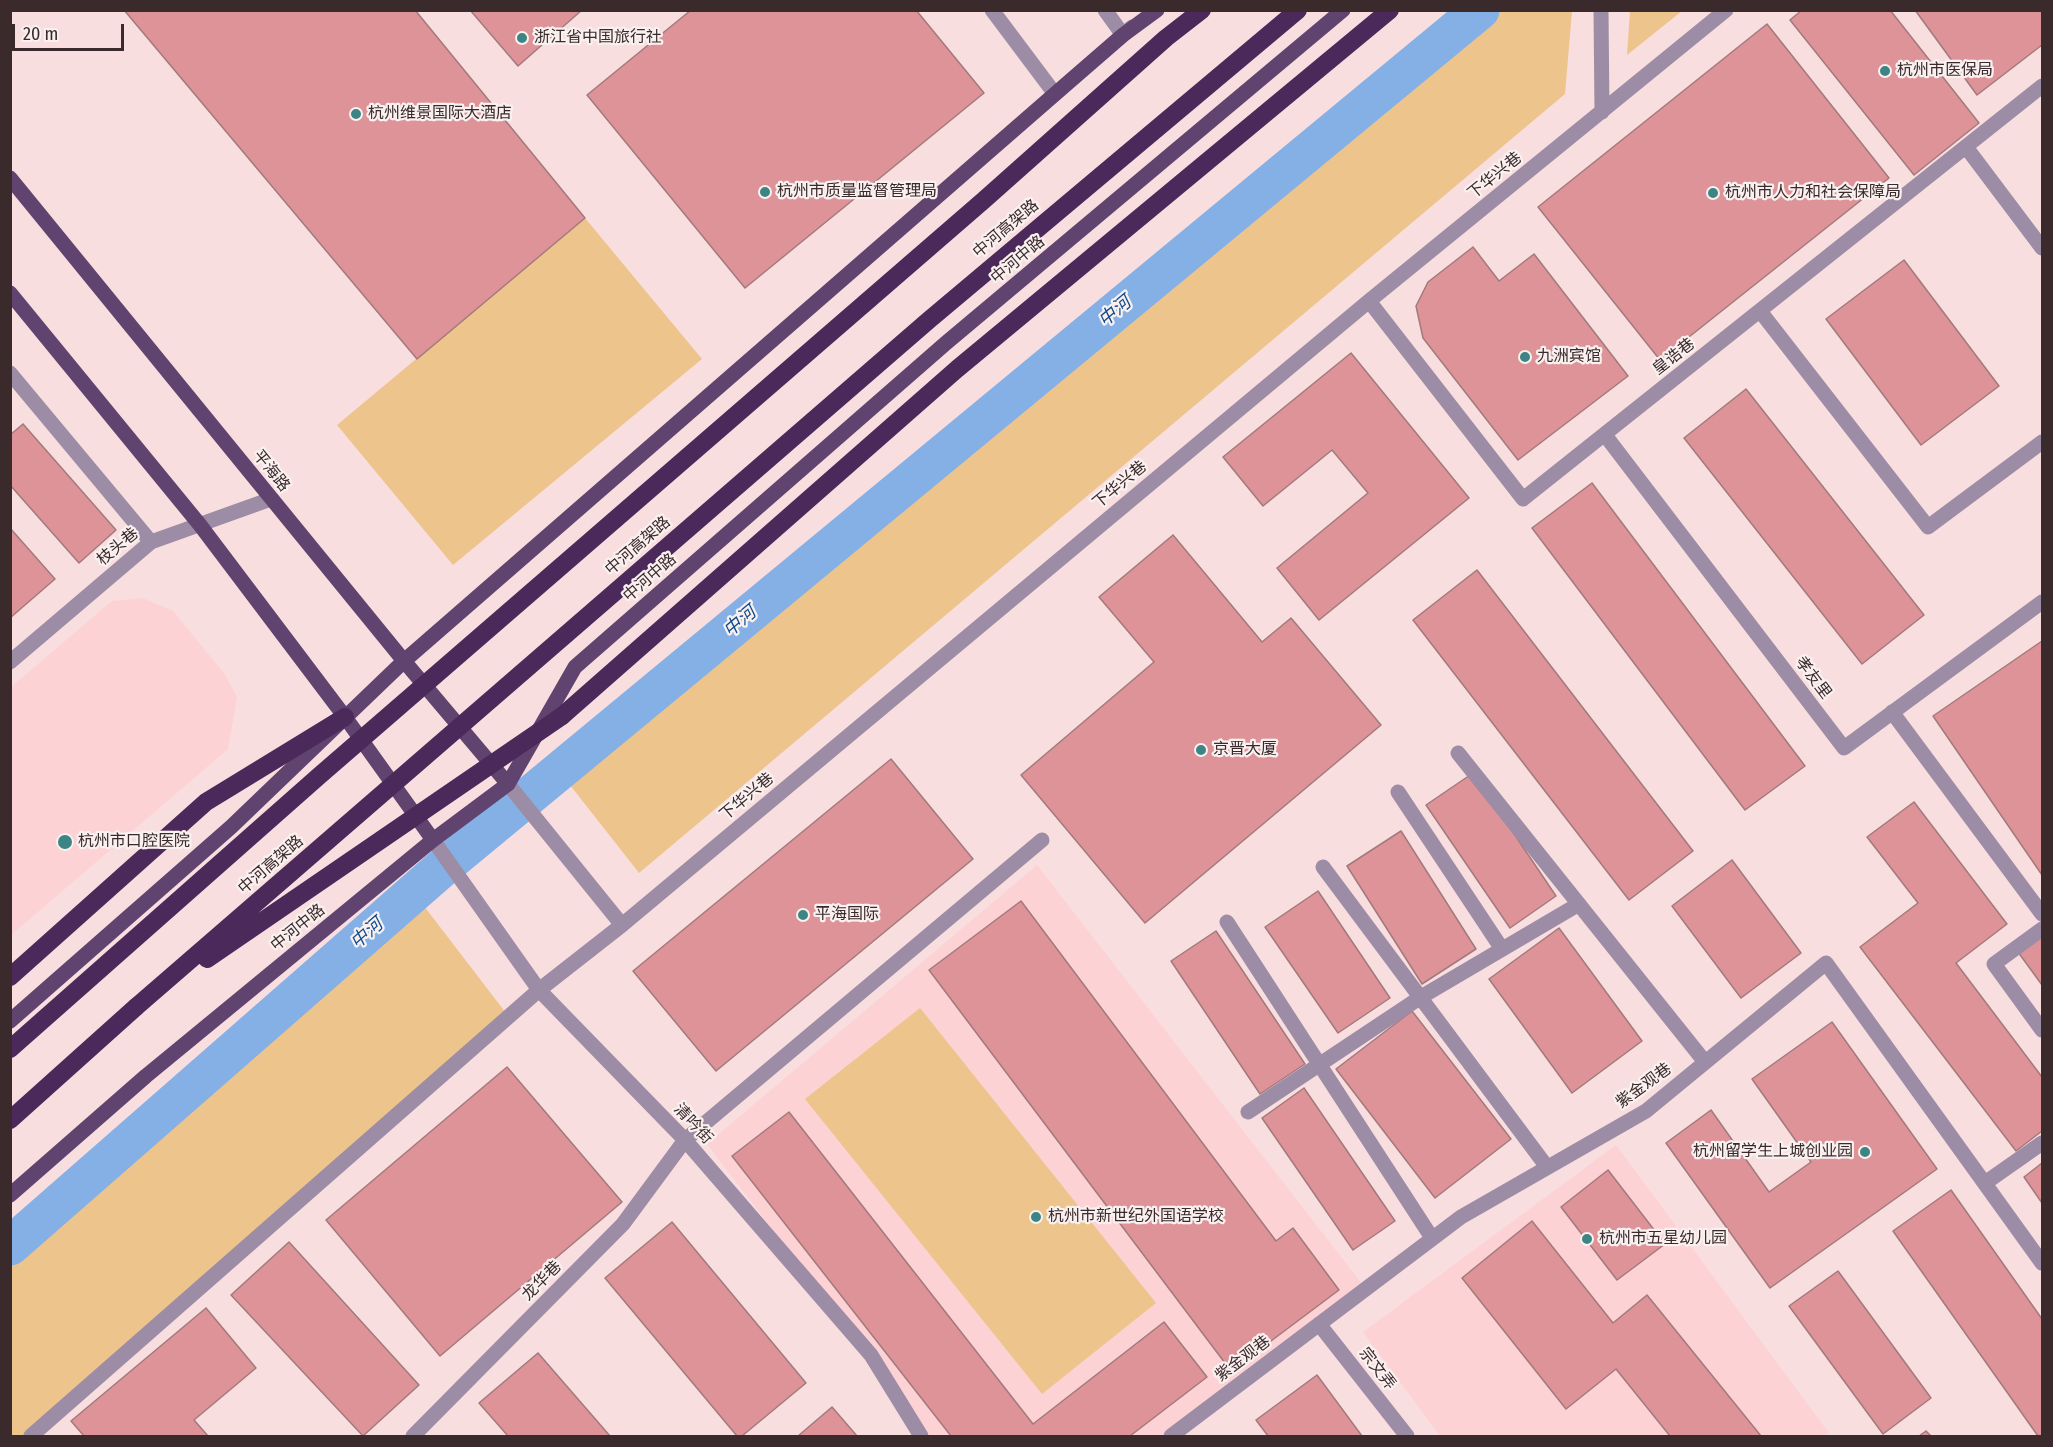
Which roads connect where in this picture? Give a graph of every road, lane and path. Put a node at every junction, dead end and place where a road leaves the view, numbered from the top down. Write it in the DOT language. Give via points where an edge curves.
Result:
graph roads {
  1 [pos="992,10"];
  2 [pos="1105,10"];
  3 [pos="1152,10"];
  4 [pos="1157,10"];
  5 [pos="1202,10"];
  6 [pos="1298,10"];
  7 [pos="1343,10"];
  8 [pos="1390,10"];
  9 [pos="1601,10"];
  10 [pos="1726,10"];
  11 [pos="1123,35"];
  12 [pos="2043,86"];
  13 [pos="1055,94"];
  14 [pos="1602,112"];
  15 [pos="1966,147"];
  16 [pos="10,178"];
  17 [pos="2043,248"];
  18 [pos="10,293"];
  19 [pos="1369,301"];
  20 [pos="1760,311"];
  21 [pos="10,373"];
  22 [pos="1605,435"];
  23 [pos="2043,442"];
  24 [pos="271,499"];
  25 [pos="200,525"];
  26 [pos="151,542"];
  27 [pos="2043,602"];
  28 [pos="404,661"];
  29 [pos="10,662"];
  30 [pos="1892,712"];
  31 [pos="345,717"];
  32 [pos="1458,753"];
  33 [pos="508,784"];
  34 [pos="1398,792"];
  35 [pos="433,840"];
  36 [pos="1042,840"];
  37 [pos="1323,867"];
  38 [pos="1579,904"];
  39 [pos="2043,914"];
  40 [pos="1227,922"];
  41 [pos="622,925"];
  42 [pos="2043,929"];
  43 [pos="1502,949"];
  44 [pos="10,977"];
  45 [pos="539,990"];
  46 [pos="1420,997"];
  47 [pos="136,1007"];
  48 [pos="10,1021"];
  49 [pos="2043,1030"];
  50 [pos="10,1049"];
  51 [pos="1705,1062"];
  52 [pos="1320,1066"];
  53 [pos="1248,1112"];
  54 [pos="10,1120"];
  55 [pos="685,1140"];
  56 [pos="2043,1143"];
  57 [pos="1547,1167"];
  58 [pos="1985,1183"];
  59 [pos="10,1195"];
  60 [pos="1432,1238"];
  61 [pos="2043,1263"];
  62 [pos="1318,1324"];
  63 [pos="38,1434"];
  64 [pos="413,1437"];
  65 [pos="921,1437"];
  66 [pos="1171,1437"];
  67 [pos="1407,1437"];
  1 -- 13 [label="street"];
  2 -- 11 [label="street"];
  3 -- 11 [label="street"];
  4 -- 11 [label="main road"];
  5 -- 50 [label="highway, bridge" via="318,776"];
  6 -- 47 [label="highway, 中河高架路, bridge" via="929,320"];
  7 -- 33 [label="main road, 中河中路" via="946,343 575,667"];
  8 -- 47 [label="highway, bridge" via="957,369 562,716"];
  9 -- 14 [label="street"];
  10 -- 14 [label="street, 下华兴巷"];
  11 -- 13 [label="main road"];
  12 -- 15 [label="street, 皇诰巷"];
  13 -- 28 [label="main road"];
  14 -- 19 [label="street, 下华兴巷"];
  15 -- 17 [label="street"];
  15 -- 20 [label="street, 皇诰巷"];
  16 -- 24 [label="main road, 平海路"];
  18 -- 25 [label="main road"];
  19 -- 22 [label="street, 皇诰巷" via="1523,499"];
  19 -- 41 [label="street, 下华兴巷"];
  20 -- 22 [label="street, 皇诰巷"];
  20 -- 23 [label="street" via="1928,527"];
  21 -- 26 [label="street"];
  22 -- 30 [label="street, 孝友里" via="1844,748"];
  24 -- 25 [label="street, 枝头巷"];
  24 -- 28 [label="main road, 平海路"];
  25 -- 26 [label="street, 枝头巷"];
  25 -- 31 [label="main road"];
  26 -- 29 [label="street, 枝头巷"];
  27 -- 30 [label="street, 孝友里"];
  28 -- 31 [label="main road"];
  28 -- 33 [label="main road, 平海路"];
  30 -- 39 [label="street"];
  31 -- 35 [label="main road"];
  31 -- 44 [label="highway" via="206,802"];
  31 -- 48 [label="main road" via="231,827"];
  32 -- 38 [label="street"];
  33 -- 35 [label="main road, 中河中路"];
  33 -- 41 [label="street"];
  34 -- 43 [label="street"];
  35 -- 45 [label="street, 清吟街"];
  35 -- 59 [label="main road, 中河中路" via="146,1076"];
  36 -- 55 [label="street, 龙华巷"];
  37 -- 46 [label="street"];
  38 -- 43 [label="street"];
  38 -- 51 [label="street"];
  40 -- 52 [label="street"];
  41 -- 45 [label="street, 下华兴巷"];
  42 -- 49 [label="street" via="1994,964"];
  43 -- 46 [label="street"];
  45 -- 55 [label="street, 清吟街"];
  45 -- 63 [label="street, 下华兴巷"];
  46 -- 52 [label="street"];
  46 -- 57 [label="street"];
  47 -- 54 [label="highway, 中河高架路"];
  51 -- 57 [label="street, 紫金观巷" via="1646,1111"];
  51 -- 58 [label="street, 紫金观巷" via="1826,963"];
  52 -- 53 [label="street"];
  52 -- 60 [label="street"];
  55 -- 64 [label="street, 龙华巷" via="623,1224"];
  55 -- 65 [label="street, 清吟街" via="871,1355"];
  56 -- 58 [label="street"];
  57 -- 60 [label="street, 紫金观巷"];
  58 -- 61 [label="street, 紫金观巷"];
  60 -- 62 [label="street, 紫金观巷"];
  62 -- 66 [label="street, 紫金观巷"];
  62 -- 67 [label="street, 宗文弄"];
}
